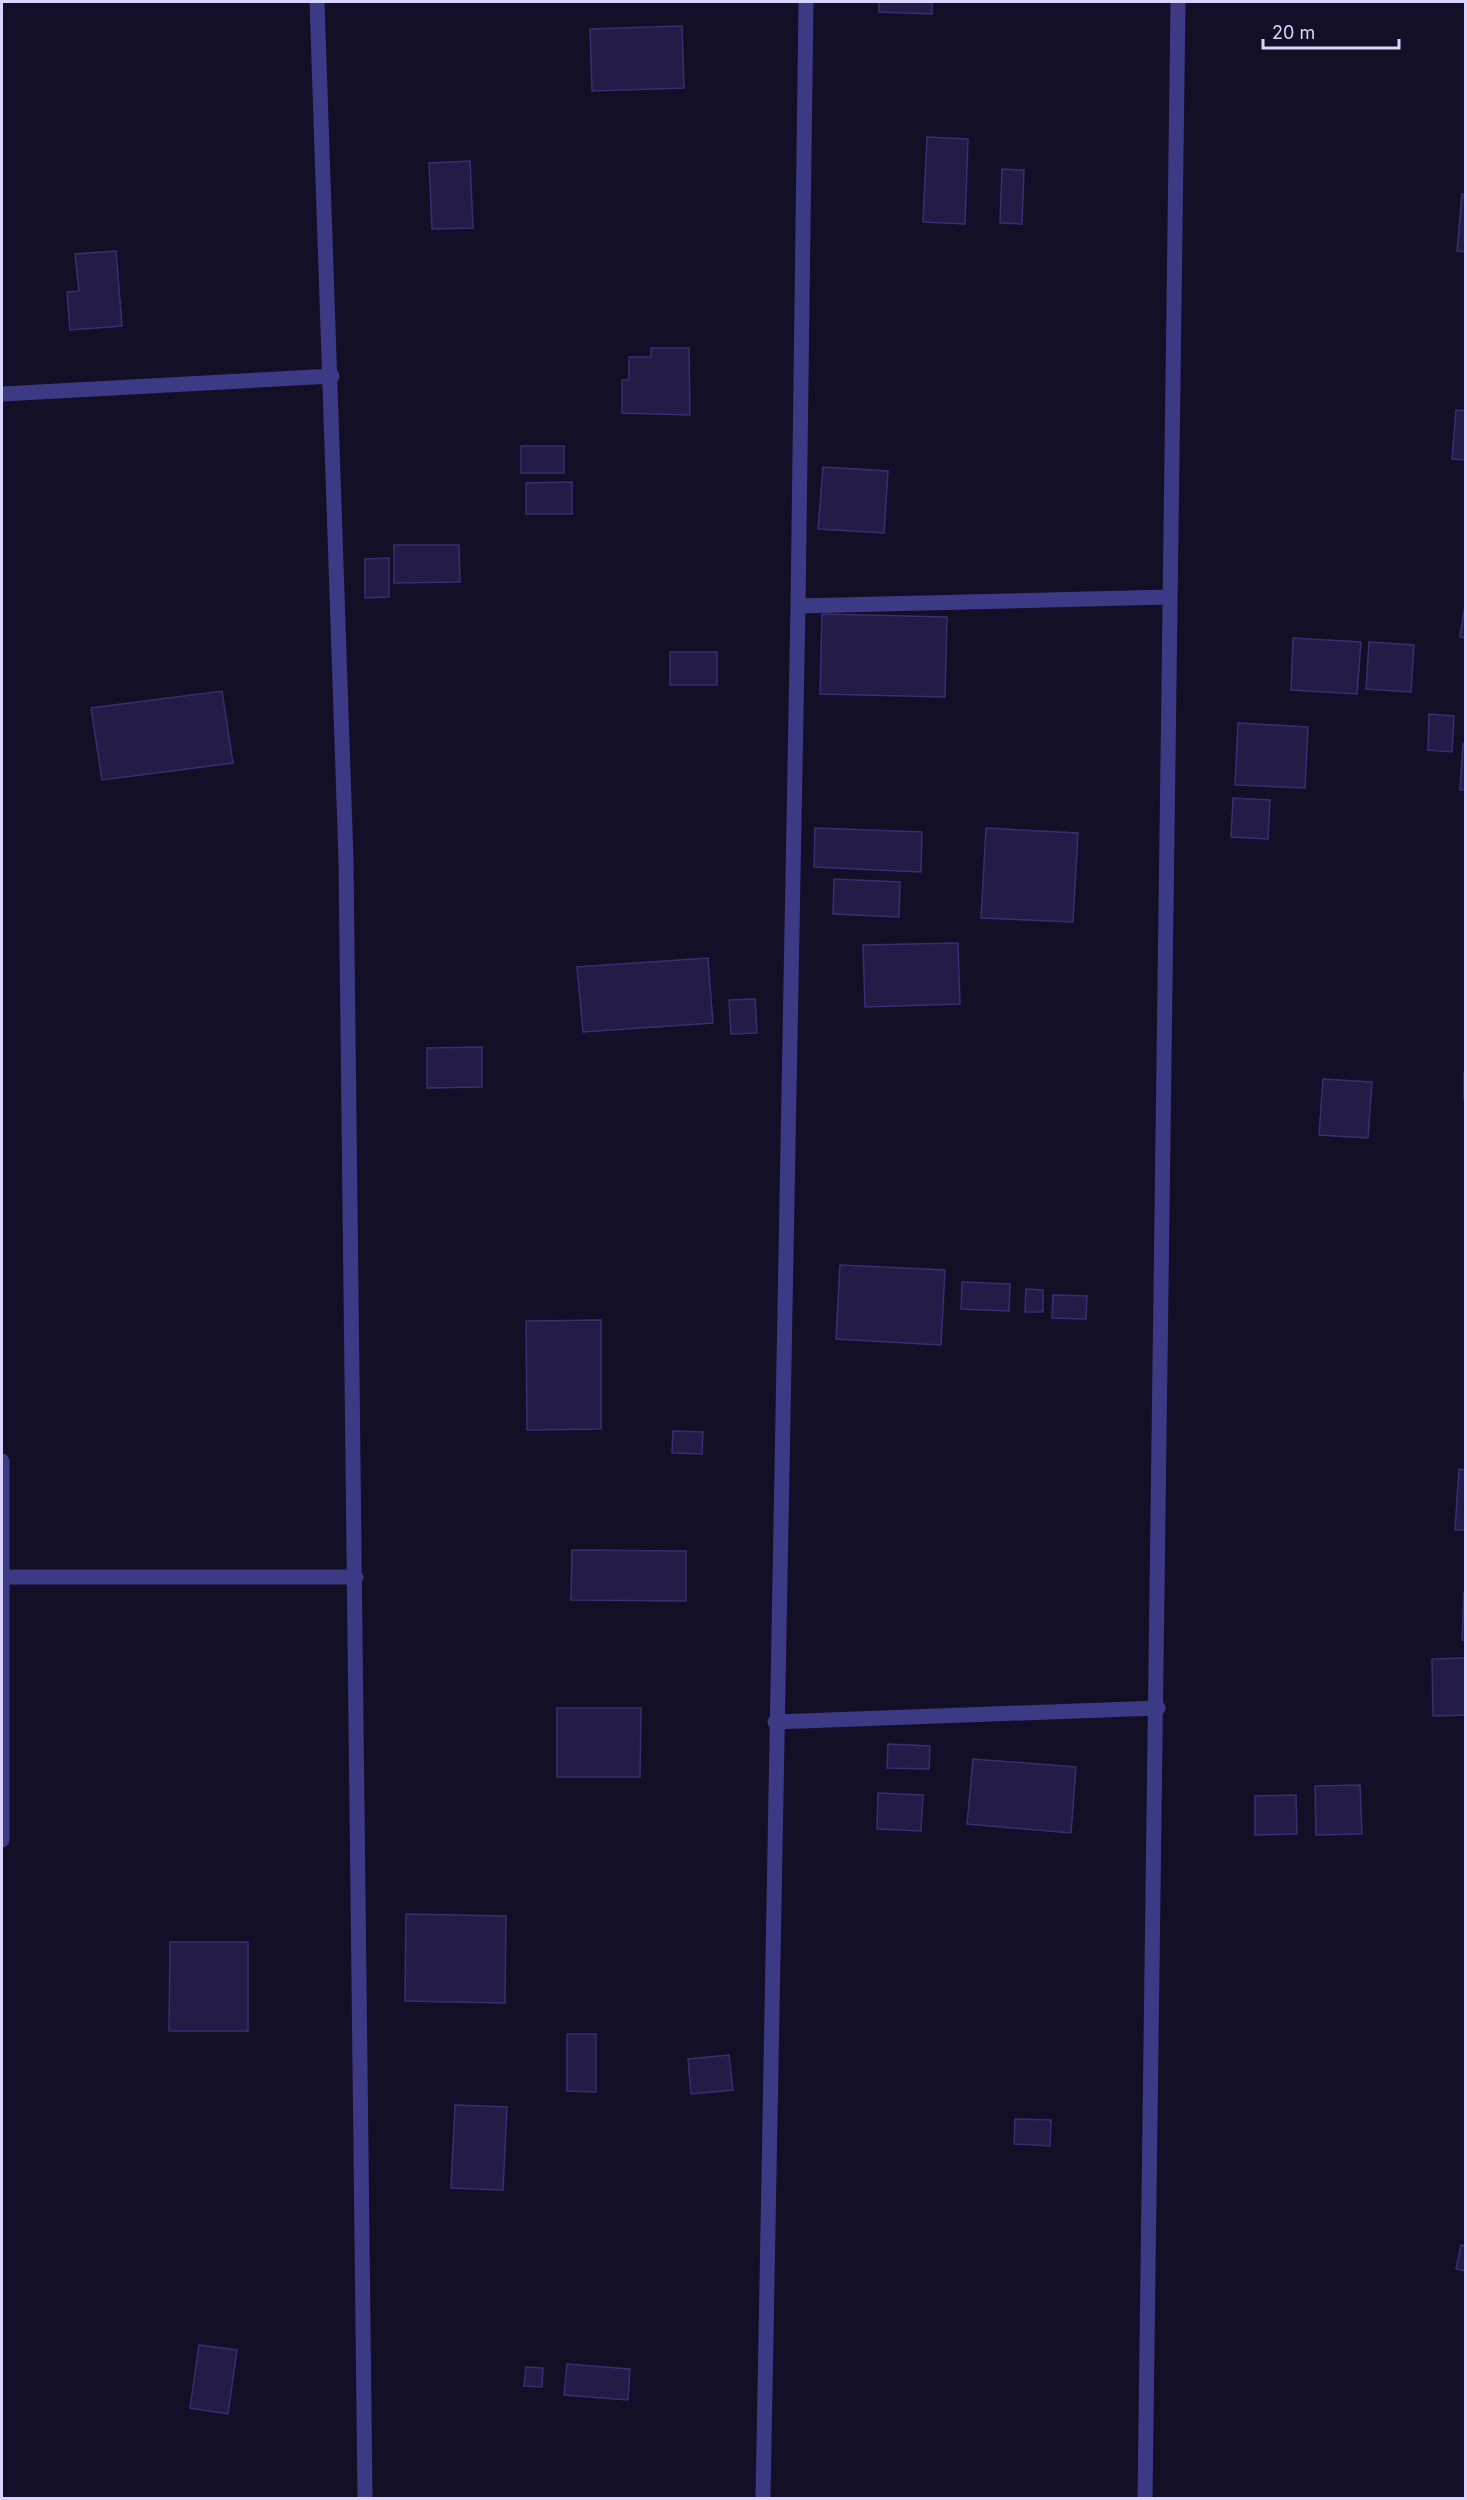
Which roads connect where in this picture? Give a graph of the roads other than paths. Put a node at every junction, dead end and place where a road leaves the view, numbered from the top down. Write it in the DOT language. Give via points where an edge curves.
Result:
graph roads {
  1 [pos="317,2"];
  2 [pos="806,2"];
  3 [pos="1178,2"];
  4 [pos="332,376"];
  5 [pos="2,394"];
  6 [pos="1170,597"];
  7 [pos="798,606"];
  8 [pos="2,1461"];
  9 [pos="2,1577"];
  10 [pos="356,1577"];
  11 [pos="1158,1708"];
  12 [pos="775,1722"];
  13 [pos="2,1840"];
  14 [pos="365,2499"];
  15 [pos="763,2499"];
  16 [pos="1145,2499"];
  1 -- 4 [label="street"];
  2 -- 7 [label="street"];
  3 -- 6 [label="street"];
  4 -- 5 [label="street"];
  4 -- 10 [label="street" via="346,860"];
  6 -- 7 [label="street"];
  6 -- 11 [label="street"];
  7 -- 12 [label="street"];
  8 -- 9 [label="street"];
  9 -- 10 [label="street"];
  9 -- 13 [label="street"];
  10 -- 14 [label="street"];
  11 -- 12 [label="street"];
  11 -- 16 [label="street"];
  12 -- 15 [label="street"];
}
